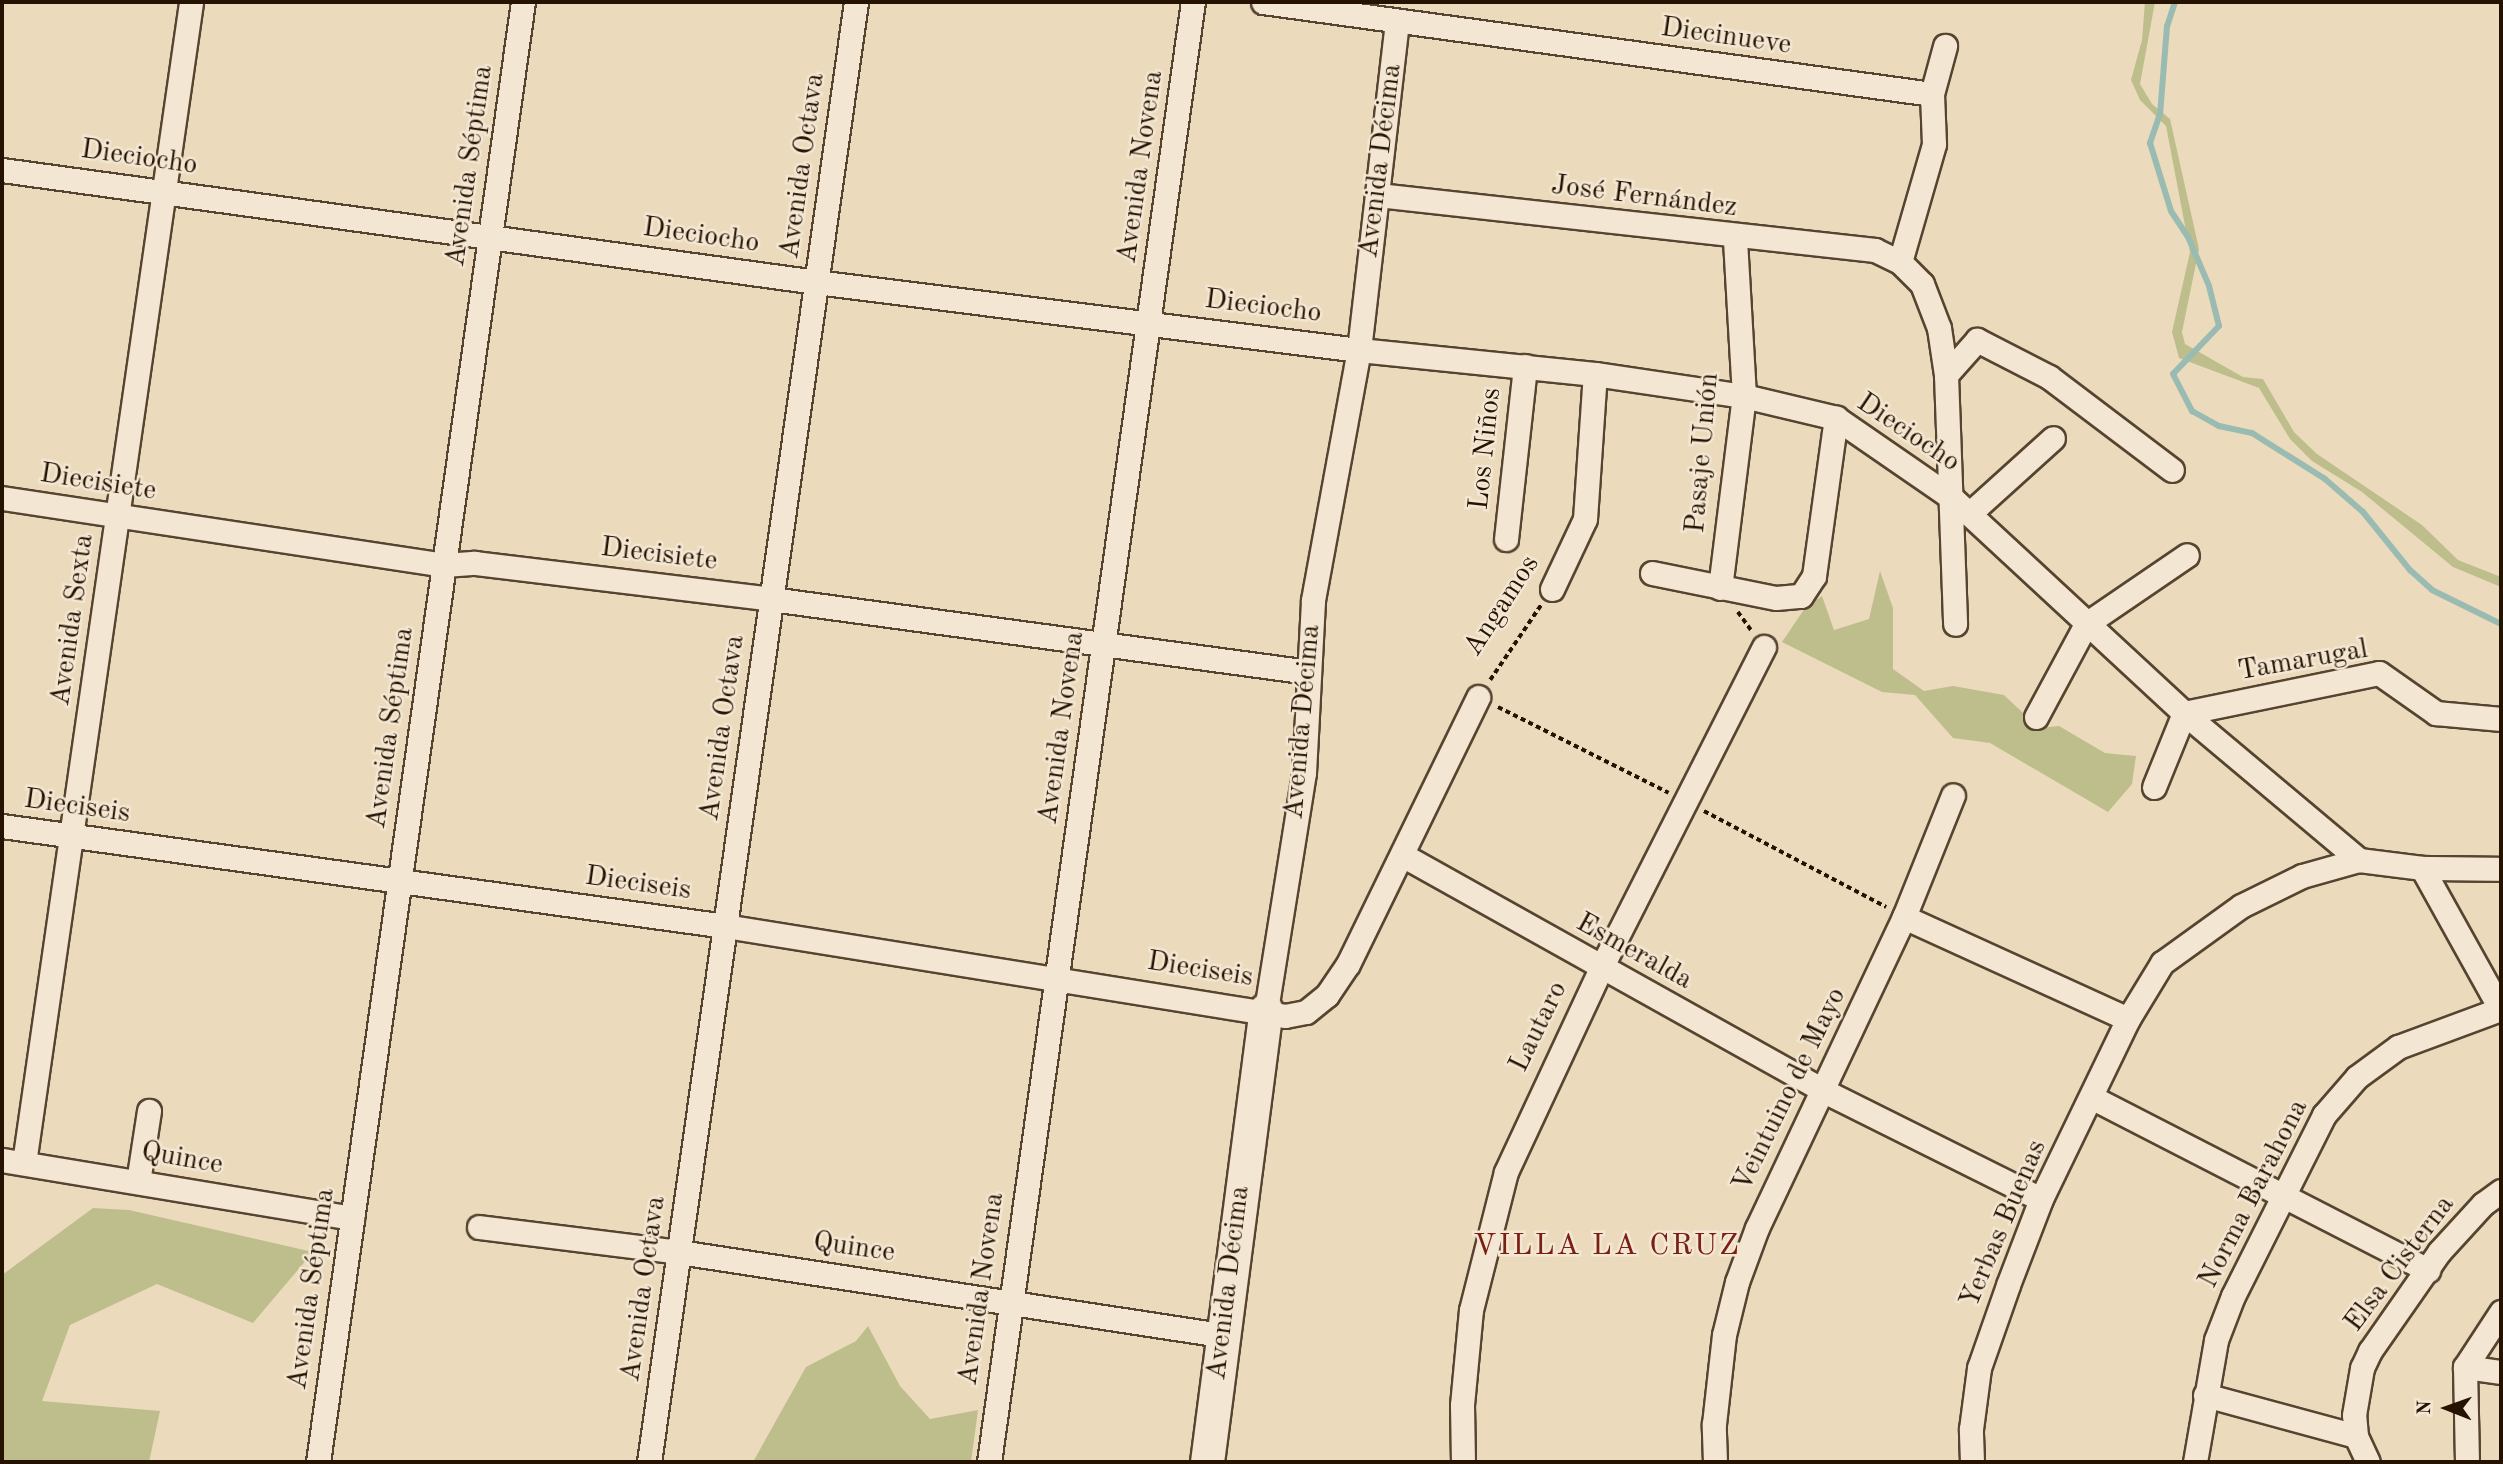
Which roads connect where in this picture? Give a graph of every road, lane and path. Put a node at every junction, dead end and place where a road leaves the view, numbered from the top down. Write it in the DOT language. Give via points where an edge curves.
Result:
graph roads {
  1 [pos="191,2"];
  2 [pos="523,2"];
  3 [pos="856,2"];
  4 [pos="1193,2"];
  5 [pos="1262,2"];
  6 [pos="1397,23"];
  7 [pos="1945,46"];
  8 [pos="1932,94"];
  9 [pos="2,170"];
  10 [pos="165,191"];
  11 [pos="1378,195"];
  12 [pos="490,237"];
  13 [pos="1735,238"];
  14 [pos="1900,262"];
  15 [pos="816,282"];
  16 [pos="1150,322"];
  17 [pos="1359,350"];
  18 [pos="1525,366"];
  19 [pos="1595,374"];
  20 [pos="1946,375"];
  21 [pos="1744,396"];
  22 [pos="1836,418"];
  23 [pos="2053,438"];
  24 [pos="2172,470"];
  25 [pos="2,498"];
  26 [pos="1952,498"];
  27 [pos="1969,514"];
  28 [pos="118,516"];
  29 [pos="1506,539"];
  30 [pos="2187,555"];
  31 [pos="444,565"];
  32 [pos="1651,573"];
  33 [pos="1552,589"];
  34 [pos="1720,589"];
  35 [pos="771,599"];
  36 [pos="1955,624"];
  37 [pos="2086,624"];
  38 [pos="1104,646"];
  39 [pos="1764,647"];
  40 [pos="1310,672"];
  41 [pos="1478,697"];
  42 [pos="2185,713"];
  43 [pos="2036,717"];
  44 [pos="2501,719"];
  45 [pos="2154,787"];
  46 [pos="1953,795"];
  47 [pos="2,826"];
  48 [pos="71,836"];
  49 [pos="1404,856"];
  50 [pos="2359,860"];
  51 [pos="2422,869"];
  52 [pos="2501,869"];
  53 [pos="399,881"];
  54 [pos="1904,917"];
  55 [pos="725,926"];
  56 [pos="1601,968"];
  57 [pos="1055,976"];
  58 [pos="1266,1010"];
  59 [pos="2501,1010"];
  60 [pos="2128,1019"];
  61 [pos="1824,1091"];
  62 [pos="2093,1098"];
  63 [pos="149,1111"];
  64 [pos="13,1161"];
  65 [pos="138,1182"];
  66 [pos="2501,1191"];
  67 [pos="2286,1194"];
  68 [pos="2041,1199"];
  69 [pos="352,1218"];
  70 [pos="479,1227"];
  71 [pos="679,1252"];
  72 [pos="2428,1270"];
  73 [pos="1009,1302"];
  74 [pos="2501,1312"];
  75 [pos="1220,1335"];
  76 [pos="2465,1367"];
  77 [pos="2501,1372"];
  78 [pos="2205,1395"];
  79 [pos="2356,1436"];
  80 [pos="2474,1461"];
  81 [pos="318,1462"];
  82 [pos="649,1462"];
  83 [pos="989,1462"];
  84 [pos="1207,1462"];
  85 [pos="1463,1462"];
  86 [pos="1715,1462"];
  87 [pos="1972,1462"];
  88 [pos="2195,1462"];
  89 [pos="2368,1462"];
  1 -- 10 [label="street, Avenida Sexta"];
  2 -- 12 [label="street, Avenida Séptima"];
  3 -- 15 [label="street, Avenida Octava"];
  4 -- 16 [label="street, Avenida Novena"];
  5 -- 6 [label="street, Diecinueve"];
  6 -- 8 [label="street, Diecinueve"];
  6 -- 11 [label="street, Avenida Décima"];
  7 -- 8 [label="street"];
  8 -- 14 [label="street" via="1934,144"];
  9 -- 10 [label="street, Dieciocho"];
  10 -- 12 [label="street, Dieciocho"];
  10 -- 28 [label="street, Avenida Sexta"];
  11 -- 13 [label="street, José Fernández"];
  11 -- 17 [label="street, Avenida Décima"];
  12 -- 15 [label="street, Dieciocho"];
  12 -- 31 [label="street, Avenida Séptima"];
  13 -- 14 [label="street, José Fernández" via="1875,250"];
  13 -- 21 [label="street, Pasaje Unión"];
  14 -- 20 [label="street" via="1926,295 1939,328"];
  15 -- 16 [label="street, Dieciocho"];
  15 -- 35 [label="street, Avenida Octava"];
  16 -- 17 [label="street, Dieciocho"];
  16 -- 38 [label="street, Avenida Novena"];
  17 -- 18 [label="street, Dieciocho"];
  17 -- 40 [label="street, Avenida Décima" via="1313,600"];
  18 -- 19 [label="street, Dieciocho"];
  18 -- 29 [label="street, Los Niños"];
  19 -- 21 [label="street, Dieciocho"];
  19 -- 33 [label="street, Angamos" via="1586,519"];
  20 -- 24 [label="street" via="1977,340 2049,377"];
  20 -- 26 [label="street"];
  21 -- 22 [label="street, Dieciocho"];
  21 -- 34 [label="street, Pasaje Unión"];
  22 -- 26 [label="street, Dieciocho"];
  22 -- 34 [label="street" via="1815,576 1809,586 1801,596 1776,598"];
  23 -- 27 [label="street"];
  25 -- 28 [label="street, Diecisiete"];
  26 -- 27 [label="street, Dieciocho"];
  26 -- 36 [label="street"];
  27 -- 37 [label="street, Dieciocho"];
  28 -- 31 [label="street, Diecisiete"];
  28 -- 48 [label="street, Avenida Sexta"];
  30 -- 37 [label="street"];
  31 -- 35 [label="street, Diecisiete" via="475,563"];
  31 -- 53 [label="street, Avenida Séptima"];
  32 -- 34 [label="street"];
  33 -- 41 [label="path, Angamos"];
  34 -- 39 [label="path"];
  35 -- 38 [label="street, Diecisiete"];
  35 -- 55 [label="street, Avenida Octava"];
  37 -- 42 [label="street, Dieciocho"];
  37 -- 43 [label="street"];
  38 -- 40 [label="street, Diecisiete"];
  38 -- 57 [label="street, Avenida Novena"];
  39 -- 56 [label="street, Lautaro"];
  40 -- 58 [label="street, Avenida Décima" via="1304,772"];
  41 -- 49 [label="street, Angamos"];
  42 -- 44 [label="street, Tamarugal" via="2379,673 2436,713"];
  42 -- 45 [label="street"];
  42 -- 50 [label="street, Dieciocho"];
  46 -- 54 [label="street, Veintuino de Mayo"];
  47 -- 48 [label="street, Dieciseis"];
  48 -- 53 [label="street, Dieciseis"];
  48 -- 64 [label="street, Avenida Sexta"];
  49 -- 56 [label="street, Esmeralda"];
  49 -- 58 [label="street" via="1327,995 1306,1012 1285,1016"];
  50 -- 51 [label="street"];
  50 -- 60 [label="street, Yerbas Buenas" via="2268,890 2196,937 2162,963"];
  51 -- 52 [label="street"];
  51 -- 59 [label="street"];
  53 -- 55 [label="street, Dieciseis"];
  53 -- 69 [label="street, Avenida Séptima"];
  54 -- 60 [label="street"];
  54 -- 61 [label="street, Veintuino de Mayo"];
  55 -- 57 [label="street, Dieciseis"];
  55 -- 71 [label="street, Avenida Octava"];
  56 -- 61 [label="street, Esmeralda"];
  56 -- 85 [label="street, Lautaro" via="1524,1128 1492,1217 1465,1357"];
  57 -- 58 [label="street, Dieciseis"];
  57 -- 73 [label="street, Avenida Novena"];
  58 -- 75 [label="street, Avenida Décima"];
  59 -- 67 [label="street, Norma Barahona" via="2398,1047 2357,1077 2324,1115"];
  60 -- 62 [label="street, Yerbas Buenas"];
  61 -- 68 [label="street, Esmeralda"];
  61 -- 86 [label="street, Veintuino de Mayo" via="1757,1228 1737,1282 1724,1335 1714,1424"];
  62 -- 67 [label="street"];
  62 -- 68 [label="street, Yerbas Buenas"];
  63 -- 65 [label="street"];
  64 -- 65 [label="street, Quince"];
  65 -- 69 [label="street, Quince"];
  66 -- 72 [label="street, Elsa Cisterna" via="2462,1224"];
  67 -- 72 [label="street"];
  67 -- 78 [label="street, Norma Barahona" via="2233,1296 2216,1340"];
  68 -- 87 [label="street, Yerbas Buenas" via="1979,1368"];
  69 -- 81 [label="street, Avenida Séptima"];
  70 -- 71 [label="street, Quince"];
  71 -- 73 [label="street, Quince"];
  71 -- 82 [label="street, Avenida Octava"];
  72 -- 79 [label="street, Elsa Cisterna" via="2362,1368 2354,1415"];
  73 -- 75 [label="street, Quince"];
  73 -- 83 [label="street, Avenida Novena"];
  74 -- 76 [label="street"];
  75 -- 84 [label="street, Avenida Décima"];
  76 -- 77 [label="street"];
  76 -- 80 [label="street"];
  78 -- 79 [label="street"];
  78 -- 88 [label="street, Norma Barahona"];
  79 -- 89 [label="street, Elsa Cisterna"];
}
